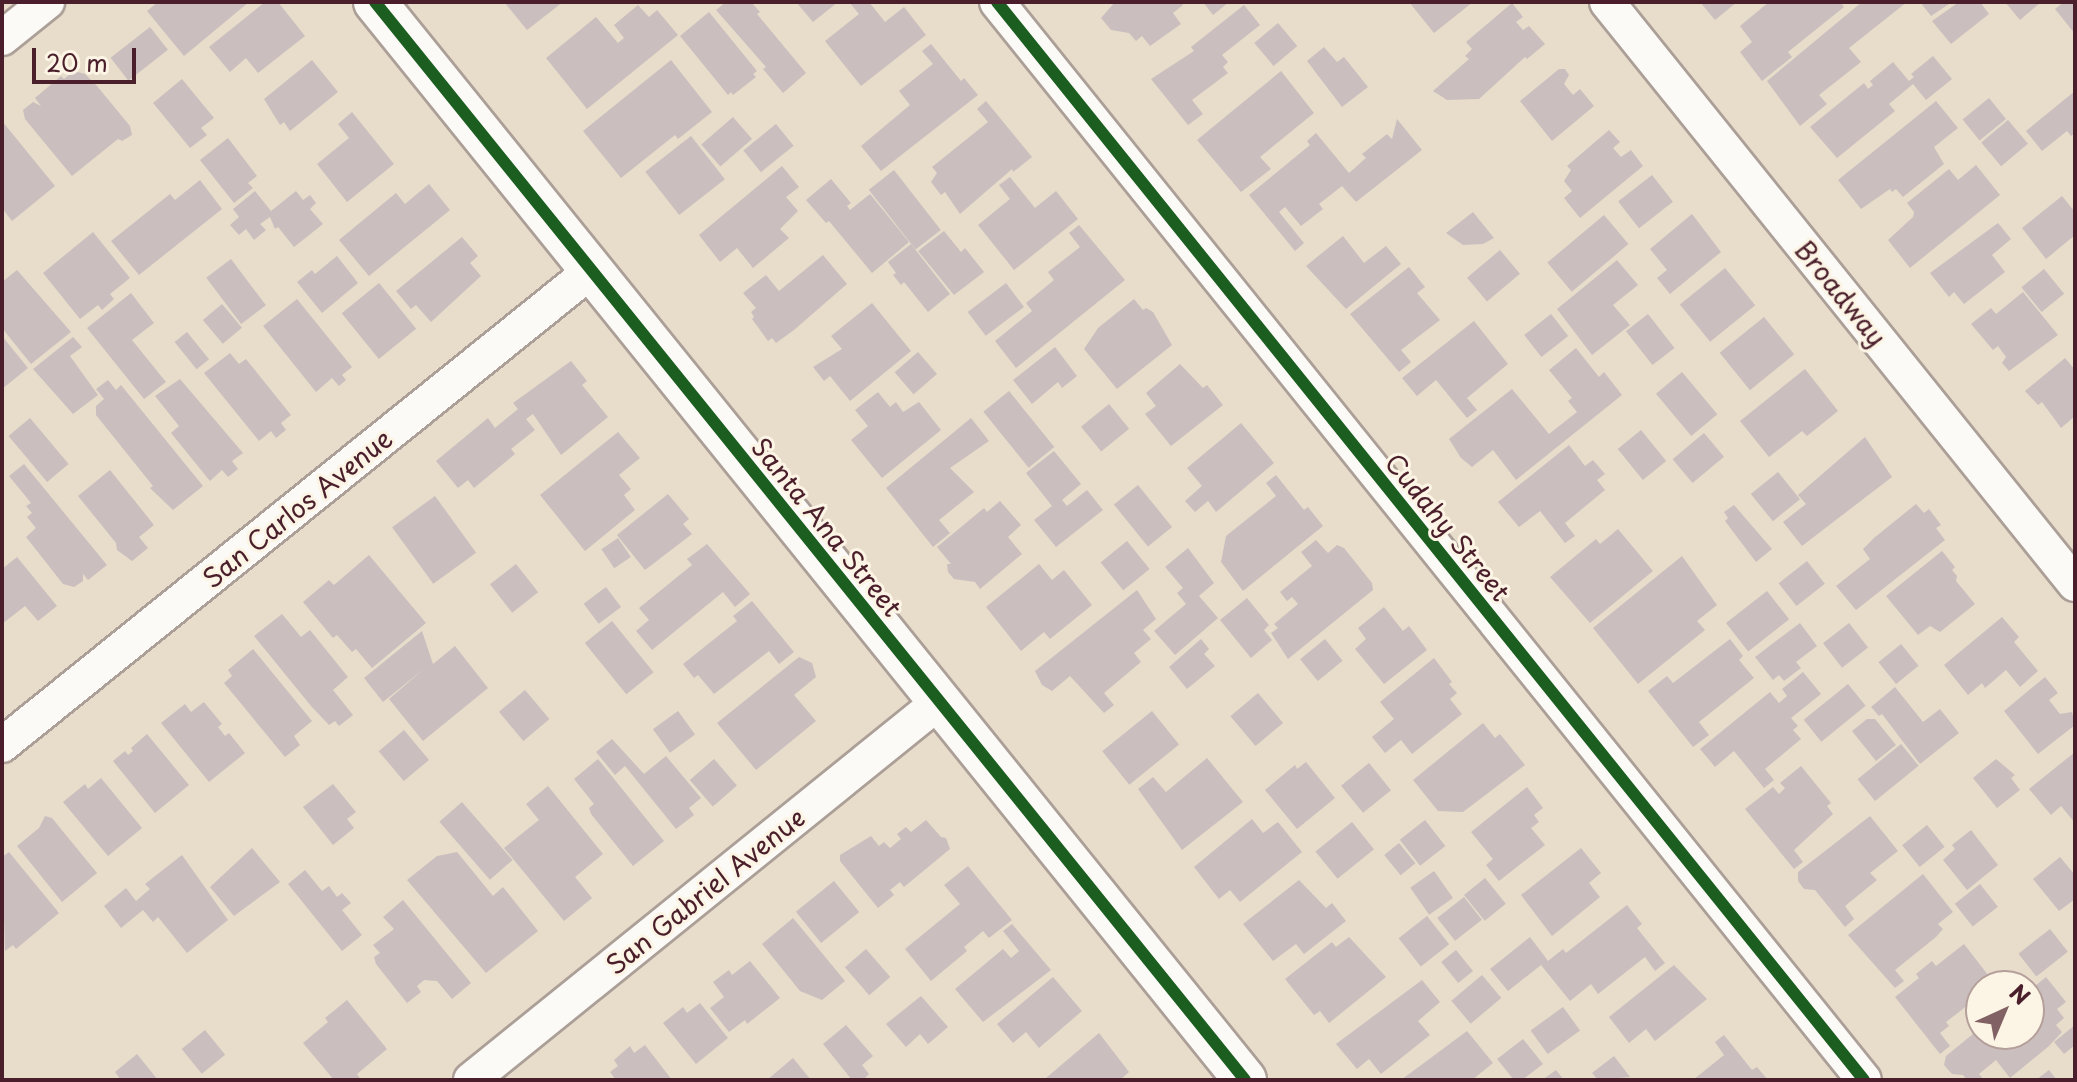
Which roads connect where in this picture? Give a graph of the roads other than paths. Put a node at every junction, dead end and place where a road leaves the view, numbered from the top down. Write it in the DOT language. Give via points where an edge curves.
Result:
graph roads {
  1 [pos="47,2"];
  2 [pos="375,2"];
  3 [pos="997,2"];
  4 [pos="1607,2"];
  5 [pos="2,38"];
  6 [pos="591,271"];
  7 [pos="2075,584"];
  8 [pos="939,702"];
  9 [pos="2,745"];
  10 [pos="471,1080"];
  11 [pos="1245,1080"];
  12 [pos="1864,1080"];
  1 -- 5 [label="street"];
  2 -- 6 [label="street, Santa Ana Street"];
  3 -- 12 [label="street, Cudahy Street"];
  4 -- 7 [label="street, Broadway"];
  6 -- 8 [label="street, Santa Ana Street"];
  6 -- 9 [label="street, San Carlos Avenue"];
  8 -- 10 [label="street, San Gabriel Avenue"];
  8 -- 11 [label="street, Santa Ana Street"];
}
